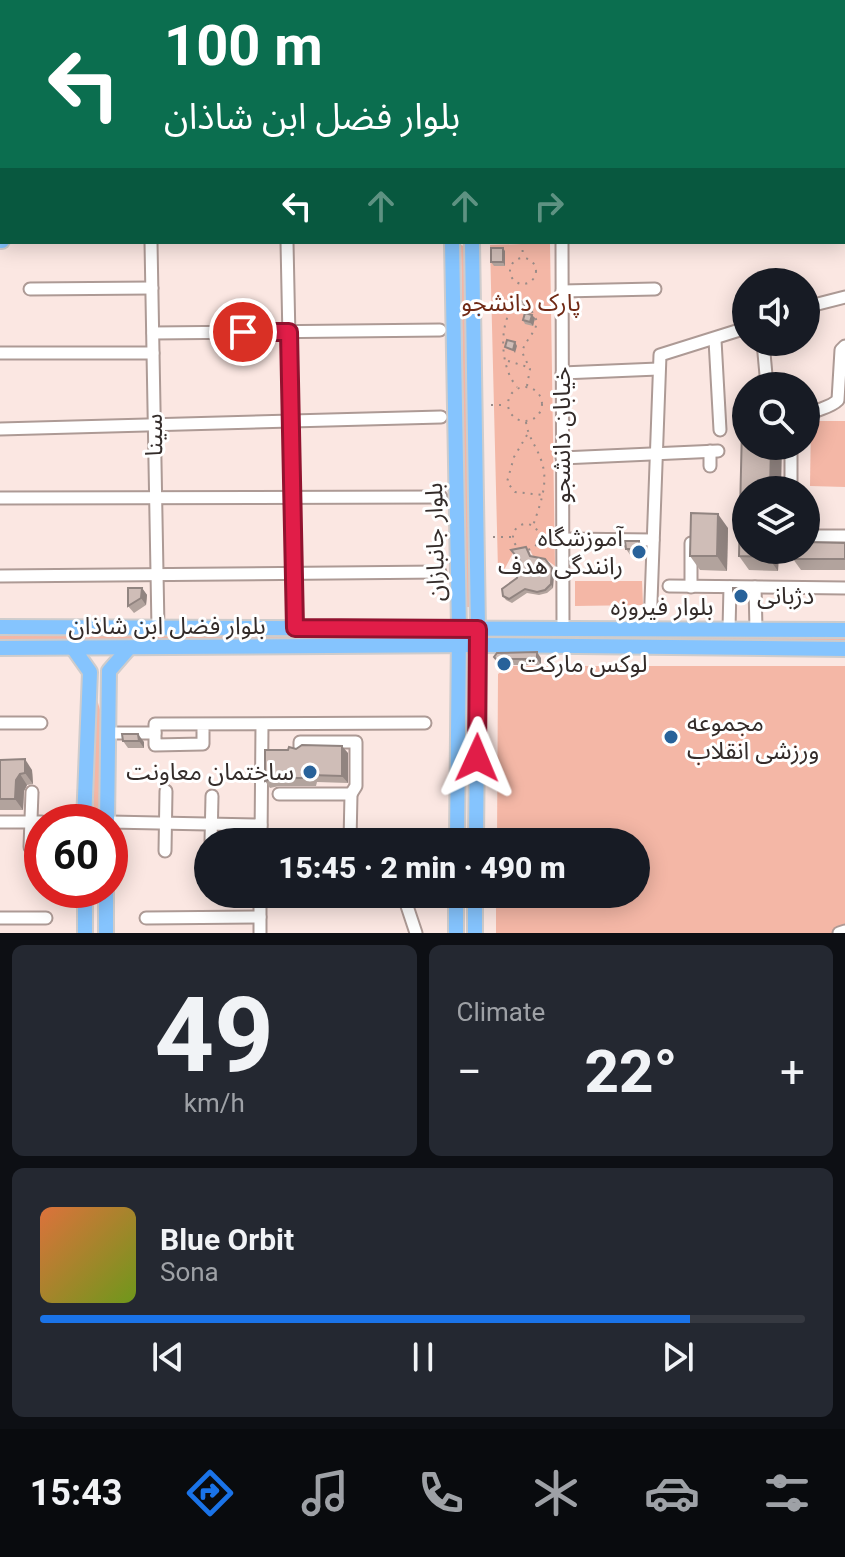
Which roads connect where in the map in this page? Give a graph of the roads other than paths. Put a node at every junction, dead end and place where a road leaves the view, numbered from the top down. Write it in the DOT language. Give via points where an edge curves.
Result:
graph roads {
  1 [pos="151,244"];
  2 [pos="287,244"];
  3 [pos="452,244"];
  4 [pos="472,244"];
  5 [pos="562,244"];
  6 [pos="152,288"];
  7 [pos="30,289"];
  8 [pos="655,289"];
  9 [pos="562,291"];
  10 [pos="845,297"];
  11 [pos="820,303"];
  12 [pos="440,330"];
  13 [pos="289,332"];
  14 [pos="153,333"];
  15 [pos="732,333"];
  16 [pos="715,340"];
  17 [pos="845,346"];
  18 [pos="0,353"];
  19 [pos="153,353"];
  20 [pos="658,369"];
  21 [pos="562,373"];
  22 [pos="839,405"];
  23 [pos="441,417"];
  24 [pos="291,419"];
  25 [pos="154,423"];
  26 [pos="0,429"];
  27 [pos="720,430"];
  28 [pos="656,454"];
  29 [pos="562,458"];
  30 [pos="710,466"];
  31 [pos="292,497"];
  32 [pos="441,497"];
  33 [pos="0,498"];
  34 [pos="155,498"];
  35 [pos="820,536"];
  36 [pos="845,536"];
  37 [pos="562,539"];
  38 [pos="653,540"];
  39 [pos="691,543"];
  40 [pos="440,572"];
  41 [pos="294,573"];
  42 [pos="157,574"];
  43 [pos="0,576"];
  44 [pos="669,586"];
  45 [pos="691,587"];
  46 [pos="730,587"];
  47 [pos="755,587"];
  48 [pos="845,588"];
  49 [pos="0,627"];
  50 [pos="158,628"];
  51 [pos="295,628"];
  52 [pos="563,628"];
  53 [pos="392,629"];
  54 [pos="459,629"];
  55 [pos="478,629"];
  56 [pos="650,629"];
  57 [pos="729,629"];
  58 [pos="756,629"];
  59 [pos="845,630"];
  60 [pos="459,645"];
  61 [pos="478,645"];
  62 [pos="393,647"];
  63 [pos="0,648"];
  64 [pos="73,648"];
  65 [pos="129,648"];
  66 [pos="845,649"];
  67 [pos="0,723"];
  68 [pos="41,723"];
  69 [pos="425,723"];
  70 [pos="203,725"];
  71 [pos="262,725"];
  72 [pos="108,733"];
  73 [pos="155,733"];
  74 [pos="300,748"];
  75 [pos="166,791"];
  76 [pos="32,792"];
  77 [pos="279,794"];
  78 [pos="351,794"];
  79 [pos="212,796"];
  80 [pos="34,804"];
  81 [pos="85,804"];
  82 [pos="108,804"];
  83 [pos="0,822"];
  84 [pos="24,822"];
  85 [pos="128,822"];
  86 [pos="165,823"];
  87 [pos="212,824"];
  88 [pos="261,825"];
  89 [pos="212,828"];
  90 [pos="350,828"];
  91 [pos="457,828"];
  92 [pos="476,828"];
  93 [pos="165,851"];
  94 [pos="85,908"];
  95 [pos="106,908"];
  96 [pos="260,908"];
  97 [pos="408,908"];
  98 [pos="456,908"];
  99 [pos="475,908"];
  100 [pos="260,917"];
  101 [pos="0,918"];
  102 [pos="46,918"];
  103 [pos="146,918"];
  104 [pos="845,931"];
  105 [pos="85,933"];
  106 [pos="106,933"];
  107 [pos="260,933"];
  108 [pos="416,933"];
  109 [pos="456,933"];
  110 [pos="475,933"];
  111 [pos="839,933"];
  1 -- 6 [label="street, سینا"];
  2 -- 13 [label="street"];
  3 -- 54 [label="main road, بلوار جانبازان"];
  4 -- 55 [label="main road, بلوار جانبازان"];
  5 -- 9 [label="street, خیابان دانشجو"];
  6 -- 7 [label="street"];
  6 -- 14 [label="street, سینا"];
  8 -- 9 [label="street"];
  9 -- 21 [label="street, خیابان دانشجو"];
  10 -- 11 [label="street"];
  12 -- 13 [label="street"];
  13 -- 14 [label="street"];
  13 -- 24 [label="street"];
  14 -- 19 [label="street, سینا"];
  15 -- 16 [label="street"];
  16 -- 20 [label="street" via="662,354"];
  16 -- 27 [label="street"];
  17 -- 22 [label="street"];
  18 -- 19 [label="street"];
  19 -- 25 [label="street, سینا"];
  20 -- 21 [label="street"];
  20 -- 28 [label="street"];
  21 -- 29 [label="street, خیابان دانشجو"];
  23 -- 24 [label="street"];
  24 -- 25 [label="street"];
  24 -- 31 [label="street"];
  25 -- 26 [label="street"];
  25 -- 34 [label="street, سینا"];
  28 -- 29 [label="street"];
  28 -- 30 [label="street" via="714,451"];
  28 -- 38 [label="street"];
  29 -- 37 [label="street, خیابان دانشجو"];
  31 -- 32 [label="street"];
  31 -- 34 [label="street"];
  31 -- 41 [label="street"];
  33 -- 34 [label="street"];
  34 -- 42 [label="street, سینا"];
  35 -- 36 [label="street"];
  37 -- 38 [label="street"];
  37 -- 52 [label="street, خیابان دانشجو"];
  38 -- 56 [label="street"];
  39 -- 45 [label="street"];
  40 -- 41 [label="street"];
  41 -- 42 [label="street"];
  41 -- 51 [label="street"];
  42 -- 43 [label="street"];
  42 -- 50 [label="street, سینا"];
  44 -- 45 [label="street"];
  45 -- 46 [label="street"];
  46 -- 47 [label="street"];
  46 -- 57 [label="street"];
  47 -- 48 [label="street"];
  47 -- 58 [label="street"];
  49 -- 50 [label="main road, بلوار فضل ابن شاذان"];
  50 -- 51 [label="main road, بلوار فضل ابن شاذان"];
  51 -- 53 [label="main road, بلوار فضل ابن شاذان"];
  52 -- 55 [label="main road, بلوار فیروزه"];
  52 -- 56 [label="main road, بلوار فیروزه"];
  53 -- 54 [label="main road, بلوار فضل ابن شاذان"];
  53 -- 62 [label="main road"];
  54 -- 55 [label="main road, بلوار فضل ابن شاذان"];
  54 -- 60 [label="main road, بلوار جانبازان"];
  55 -- 61 [label="main road, بلوار جانبازان"];
  56 -- 57 [label="main road, بلوار فیروزه"];
  57 -- 58 [label="main road, بلوار فیروزه"];
  58 -- 59 [label="main road, بلوار فیروزه"];
  60 -- 61 [label="main road, بلوار فضل ابن شاذان"];
  60 -- 62 [label="main road, بلوار فضل ابن شاذان"];
  60 -- 91 [label="main road, بلوار جانبازان"];
  61 -- 66 [label="main road, بلوار فیروزه"];
  61 -- 92 [label="main road, بلوار جانبازان"];
  62 -- 65 [label="main road, بلوار فضل ابن شاذان"];
  63 -- 64 [label="main road, بلوار فضل ابن شاذان"];
  64 -- 65 [label="main road, بلوار فضل ابن شاذان"];
  64 -- 81 [label="main road" via="90,672"];
  65 -- 72 [label="main road" via="109,671"];
  67 -- 68 [label="street"];
  69 -- 71 [label="street"];
  70 -- 71 [label="street"];
  70 -- 73 [label="street" via="155,724"];
  70 -- 73 [label="street" via="203,744 155,745"];
  71 -- 88 [label="street"];
  72 -- 73 [label="street"];
  72 -- 82 [label="main road"];
  74 -- 78 [label="street" via="300,742 356,742 356,786"];
  75 -- 86 [label="street"];
  76 -- 80 [label="street"];
  77 -- 78 [label="street"];
  78 -- 90 [label="street"];
  79 -- 87 [label="street"];
  83 -- 84 [label="street"];
  85 -- 86 [label="street"];
  86 -- 87 [label="street"];
  86 -- 93 [label="street"];
  87 -- 88 [label="street"];
  87 -- 89 [label="street"];
  94 -- 105 [label="main road"];
  95 -- 106 [label="main road"];
  96 -- 100 [label="street"];
  97 -- 108 [label="street"];
  98 -- 109 [label="main road"];
  99 -- 110 [label="main road"];
  100 -- 103 [label="street"];
  100 -- 107 [label="street"];
  101 -- 102 [label="street"];
  104 -- 111 [label="street"];
}
